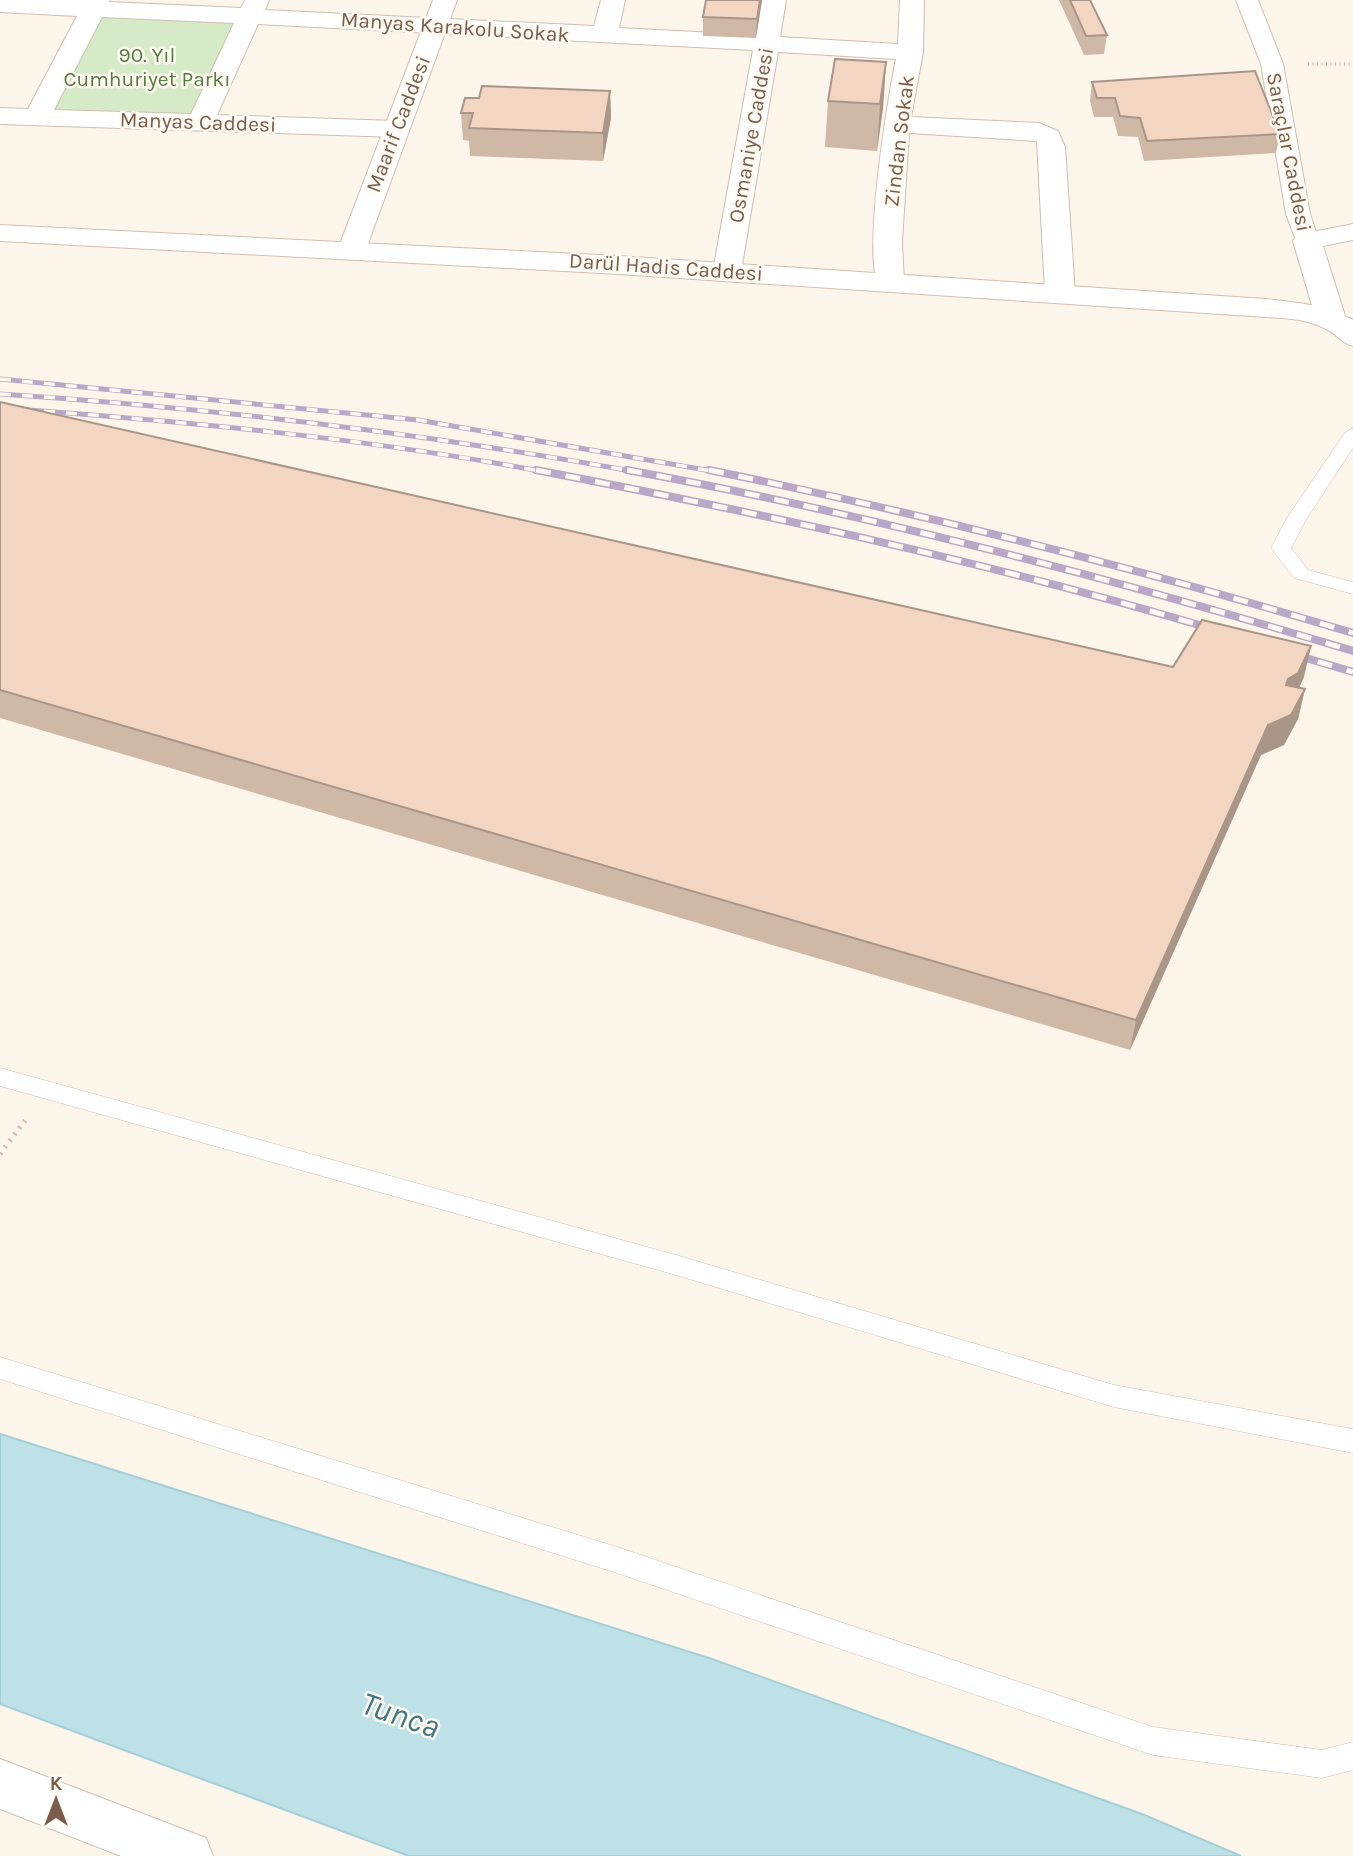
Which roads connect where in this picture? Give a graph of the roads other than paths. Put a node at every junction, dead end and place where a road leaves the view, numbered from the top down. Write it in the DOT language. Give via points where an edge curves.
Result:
graph roads {
  1 [pos="612,0"];
  2 [pos="774,0"];
  3 [pos="912,0"];
  4 [pos="1247,0"];
  5 [pos="0,5"];
  6 [pos="95,5"];
  7 [pos="253,8"];
  8 [pos="441,12"];
  9 [pos="604,36"];
  10 [pos="767,43"];
  11 [pos="910,51"];
  12 [pos="0,116"];
  13 [pos="37,117"];
  14 [pos="201,122"];
  15 [pos="896,124"];
  16 [pos="396,130"];
  17 [pos="1353,232"];
  18 [pos="0,233"];
  19 [pos="1307,241"];
  20 [pos="352,249"];
  21 [pos="727,271"];
  22 [pos="890,282"];
  23 [pos="1060,293"];
  24 [pos="1342,328"];
  25 [pos="1353,434"];
  26 [pos="1353,588"];
  27 [pos="0,1077"];
  28 [pos="0,1368"];
  29 [pos="1353,1441"];
  30 [pos="1353,1756"];
  31 [pos="0,1784"];
  32 [pos="187,1856"];
  1 -- 9 [label="street"];
  2 -- 10 [label="street, Osmaniye Caddesi"];
  3 -- 11 [label="street, Zindan Sokak"];
  4 -- 19 [label="street, Saraçlar Caddesi" via="1272,64 1298,214"];
  5 -- 6 [label="street, Manyas Karakolu Sokak"];
  6 -- 7 [label="street, Manyas Karakolu Sokak"];
  6 -- 13 [label="street"];
  7 -- 8 [label="street, Manyas Karakolu Sokak"];
  7 -- 14 [label="street"];
  8 -- 9 [label="street, Manyas Karakolu Sokak"];
  8 -- 16 [label="street, Maarif Caddesi"];
  9 -- 10 [label="street, Manyas Karakolu Sokak"];
  10 -- 11 [label="street, Manyas Karakolu Sokak"];
  10 -- 21 [label="street, Osmaniye Caddesi"];
  11 -- 15 [label="street, Zindan Sokak"];
  12 -- 13 [label="street, Manyas Caddesi"];
  13 -- 14 [label="street, Manyas Caddesi"];
  14 -- 16 [label="street, Manyas Caddesi"];
  15 -- 22 [label="street, Zindan Sokak" via="888,242"];
  15 -- 23 [label="street" via="1039,131 1049,137"];
  16 -- 20 [label="street, Maarif Caddesi"];
  17 -- 19 [label="street"];
  18 -- 20 [label="street, Darül Hadis Caddesi"];
  19 -- 24 [label="street, Saraçlar Caddesi"];
  20 -- 21 [label="street, Darül Hadis Caddesi"];
  21 -- 22 [label="street, Darül Hadis Caddesi"];
  22 -- 23 [label="street, Darül Hadis Caddesi"];
  23 -- 24 [label="street, Darül Hadis Caddesi" via="1295,311"];
  25 -- 26 [label="lane" via="1281,548 1301,575"];
  27 -- 29 [label="lane" via="676,1265 1114,1396"];
  28 -- 30 [label="lane" via="617,1560 1153,1741 1322,1764"];
  31 -- 32 [label="street"];
}
